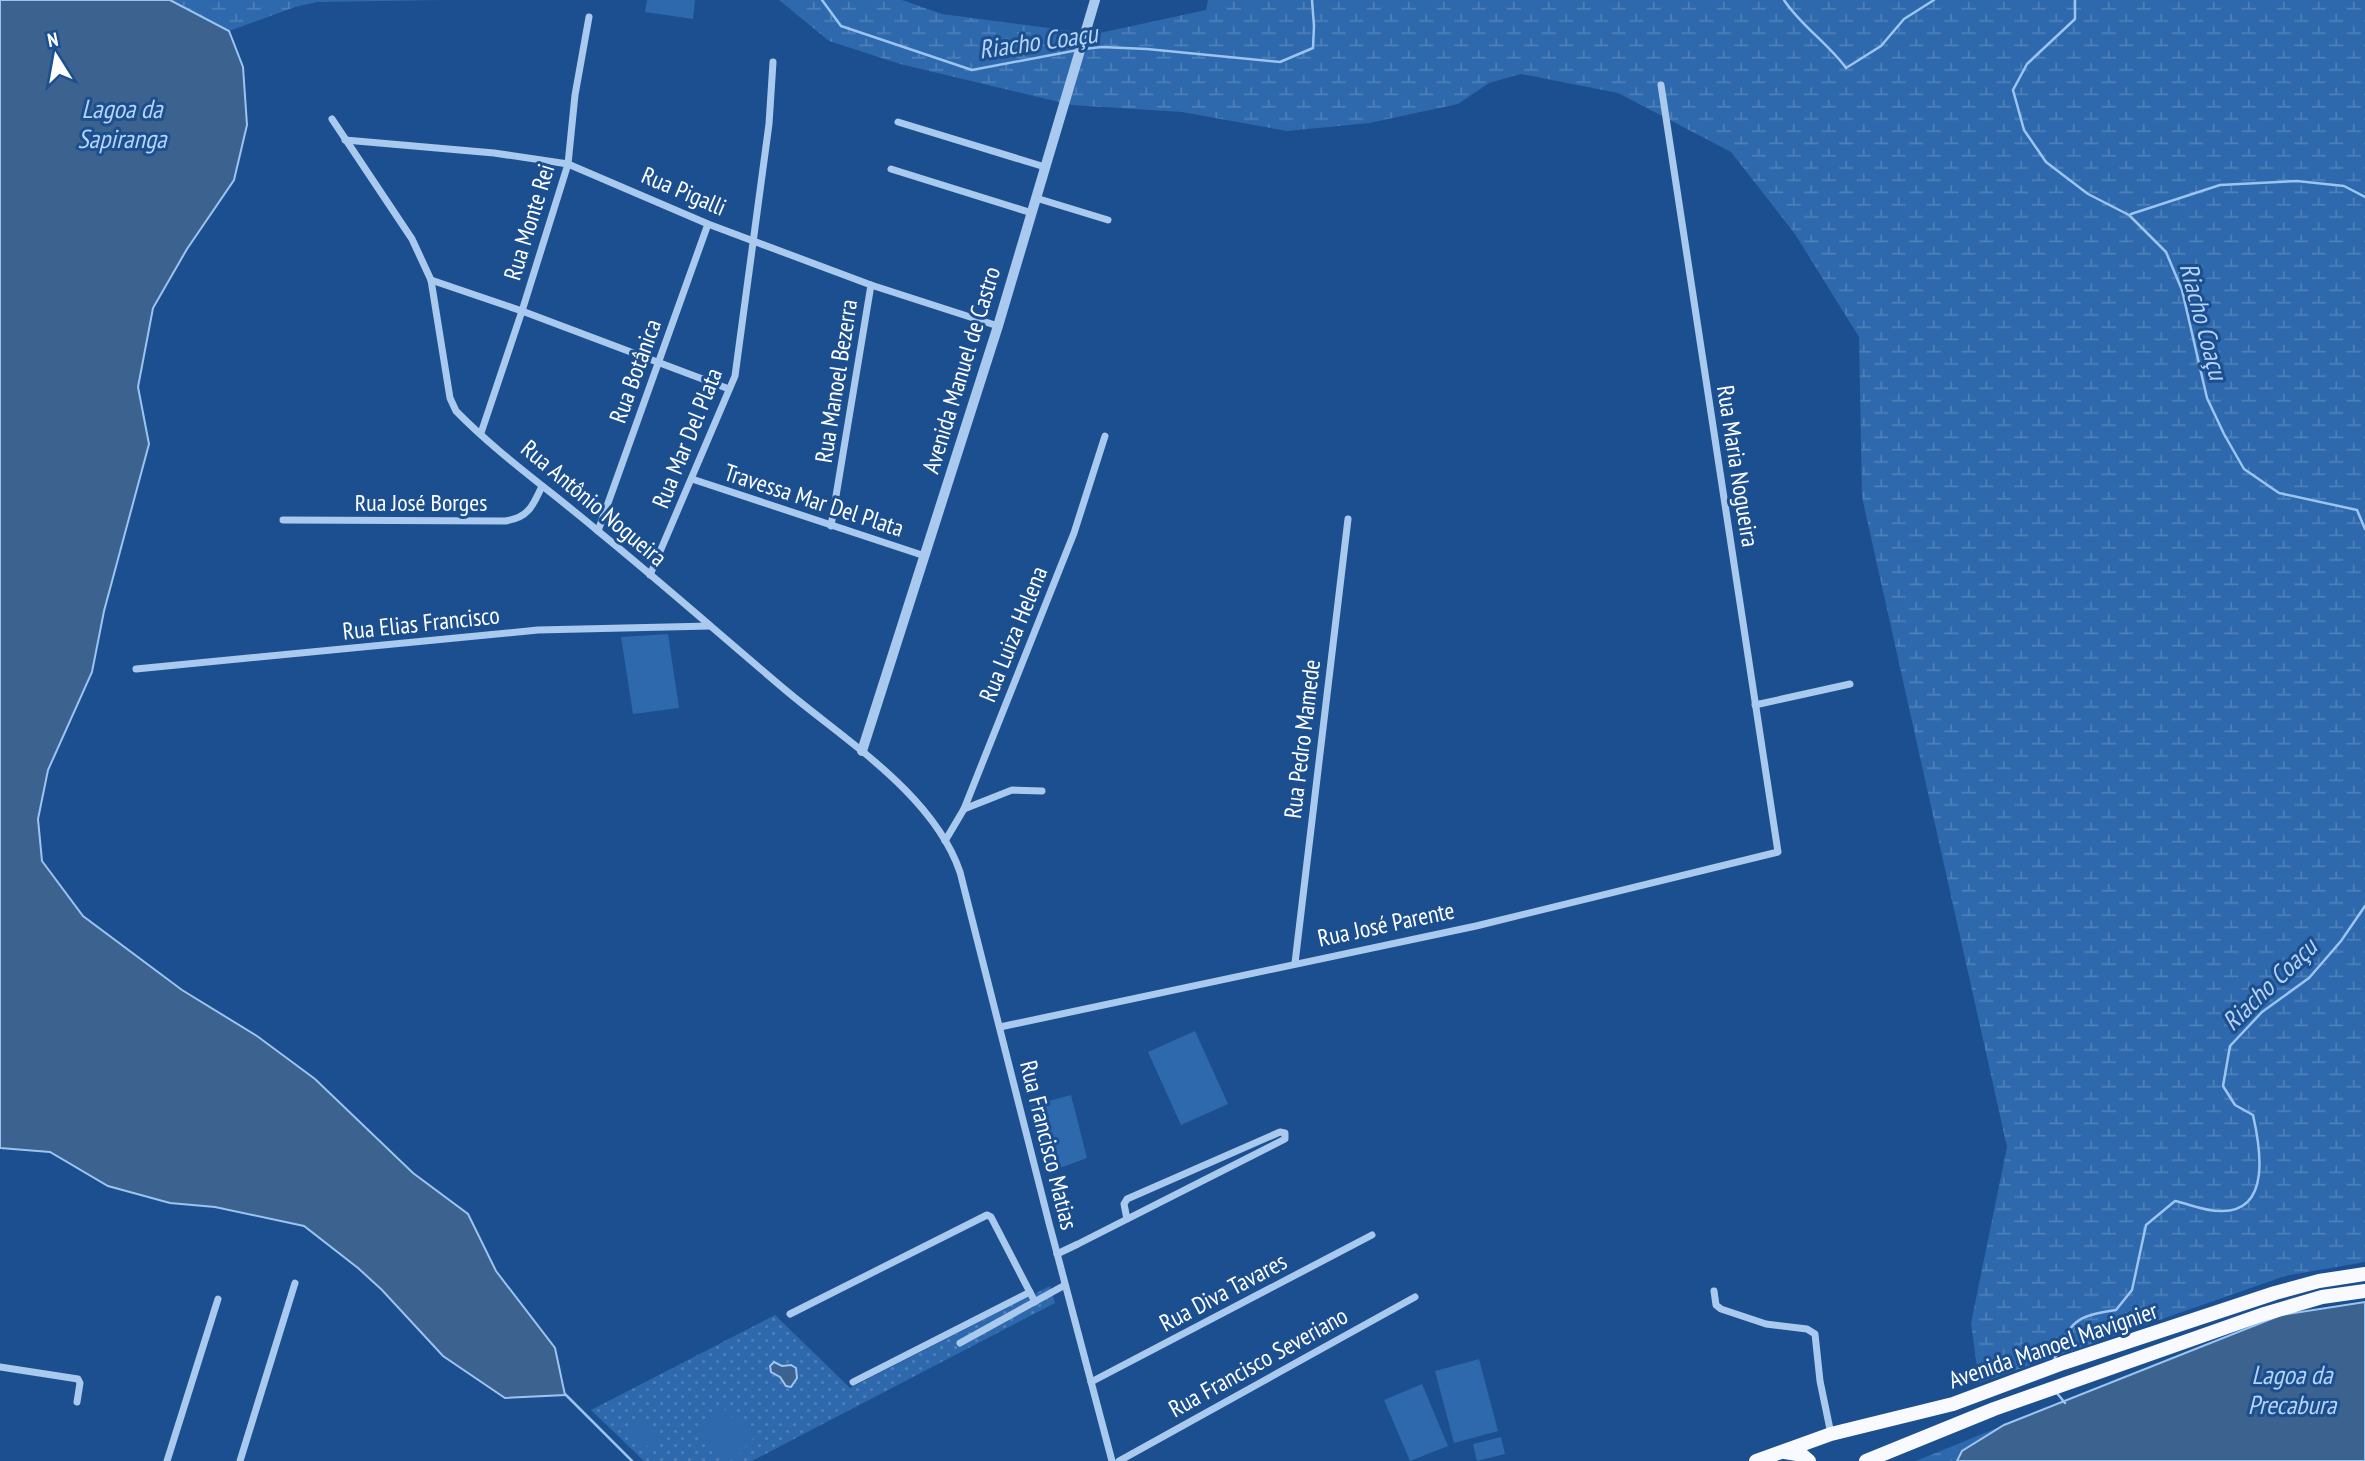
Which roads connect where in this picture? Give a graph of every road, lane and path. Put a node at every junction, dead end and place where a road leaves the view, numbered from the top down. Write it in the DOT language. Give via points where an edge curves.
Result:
graph roads {
  1 [pos="1095,0"];
  2 [pos="589,17"];
  3 [pos="773,62"];
  4 [pos="1661,85"];
  5 [pos="332,119"];
  6 [pos="898,122"];
  7 [pos="345,140"];
  8 [pos="568,164"];
  9 [pos="1045,167"];
  10 [pos="891,169"];
  11 [pos="1036,198"];
  12 [pos="1032,213"];
  13 [pos="1108,220"];
  14 [pos="708,224"];
  15 [pos="755,240"];
  16 [pos="431,280"];
  17 [pos="871,285"];
  18 [pos="522,310"];
  19 [pos="998,327"];
  20 [pos="658,363"];
  21 [pos="729,389"];
  22 [pos="481,433"];
  23 [pos="1105,436"];
  24 [pos="692,480"];
  25 [pos="542,486"];
  26 [pos="1348,519"];
  27 [pos="283,520"];
  28 [pos="831,526"];
  29 [pos="598,531"];
  30 [pos="925,556"];
  31 [pos="650,575"];
  32 [pos="710,626"];
  33 [pos="136,669"];
  34 [pos="1850,684"];
  35 [pos="1755,705"];
  36 [pos="862,751"];
  37 [pos="1042,791"];
  38 [pos="964,809"];
  39 [pos="946,841"];
  40 [pos="1778,852"];
  41 [pos="1295,963"];
  42 [pos="1000,1027"];
  43 [pos="1127,1219"];
  44 [pos="1372,1235"];
  45 [pos="1057,1254"];
  46 [pos="2365,1274"];
  47 [pos="295,1283"];
  48 [pos="1065,1285"];
  49 [pos="1714,1291"];
  50 [pos="2365,1291"];
  51 [pos="1030,1292"];
  52 [pos="1415,1297"];
  53 [pos="218,1299"];
  54 [pos="1035,1302"];
  55 [pos="790,1314"];
  56 [pos="960,1343"];
  57 [pos="0,1367"];
  58 [pos="853,1382"];
  59 [pos="1091,1382"];
  60 [pos="77,1402"];
  61 [pos="1831,1434"];
  62 [pos="1784,1451"];
  63 [pos="167,1461"];
  64 [pos="240,1461"];
  65 [pos="1112,1461"];
  66 [pos="1119,1461"];
  67 [pos="1756,1461"];
  68 [pos="1809,1461"];
  69 [pos="1866,1461"];
  1 -- 9 [label="street, Avenida Manuel de Castro"];
  2 -- 8 [label="street, Rua Monte Rei"];
  3 -- 15 [label="street, Rua Mar Del Plata"];
  4 -- 35 [label="street, Rua Maria Nogueira"];
  5 -- 7 [label="street, Rua Antônio Nogueira"];
  6 -- 9 [label="street"];
  7 -- 8 [label="street, Rua Pigalli"];
  7 -- 16 [label="street, Rua Antônio Nogueira" via="412,239"];
  8 -- 14 [label="street, Rua Pigalli"];
  8 -- 18 [label="street, Rua Monte Rei"];
  9 -- 11 [label="street, Avenida Manuel de Castro"];
  10 -- 12 [label="street"];
  11 -- 12 [label="street, Avenida Manuel de Castro"];
  11 -- 13 [label="street"];
  12 -- 19 [label="street, Avenida Manuel de Castro"];
  14 -- 15 [label="street, Rua Pigalli"];
  14 -- 20 [label="street, Rua Botânica"];
  15 -- 17 [label="street, Rua Pigalli"];
  15 -- 21 [label="street, Rua Mar Del Plata" via="738,362"];
  16 -- 18 [label="street"];
  16 -- 22 [label="street, Rua Antônio Nogueira" via="453,405"];
  17 -- 19 [label="street, Rua Pigalli"];
  17 -- 28 [label="street, Rua Manoel Bezerra"];
  18 -- 20 [label="street"];
  18 -- 22 [label="street, Rua Monte Rei"];
  19 -- 30 [label="street, Avenida Manuel de Castro"];
  20 -- 21 [label="street"];
  20 -- 29 [label="street, Rua Botânica"];
  21 -- 24 [label="street, Rua Mar Del Plata"];
  22 -- 25 [label="street, Rua Antônio Nogueira"];
  23 -- 38 [label="street, Rua Luiza Helena" via="1074,533"];
  24 -- 28 [label="street, Travessa Mar Del Plata"];
  24 -- 31 [label="street, Rua Mar Del Plata"];
  25 -- 27 [label="street, Rua José Borges" via="531,510 505,521"];
  25 -- 29 [label="street, Rua Antônio Nogueira"];
  26 -- 41 [label="street, Rua Pedro Mamede"];
  28 -- 30 [label="street, Travessa Mar Del Plata"];
  29 -- 31 [label="street, Rua Antônio Nogueira"];
  30 -- 36 [label="street, Avenida Manuel de Castro"];
  31 -- 32 [label="street, Rua Antônio Nogueira"];
  32 -- 33 [label="street, Rua Elias Francisco" via="538,630"];
  32 -- 36 [label="street, Rua Antônio Nogueira"];
  34 -- 35 [label="street"];
  35 -- 40 [label="street, Rua Maria Nogueira"];
  36 -- 39 [label="street, Rua Antônio Nogueira" via="922,808"];
  37 -- 38 [label="street" via="1012,790"];
  38 -- 39 [label="street, Rua Luiza Helena"];
  39 -- 42 [label="street, Rua Francisco Matias" via="960,872"];
  40 -- 41 [label="street, Rua José Parente" via="1476,926"];
  41 -- 42 [label="street, Rua José Parente"];
  42 -- 45 [label="street, Rua Francisco Matias"];
  43 -- 43 [label="street" via="1285,1139 1285,1133 1128,1199 1124,1204"];
  43 -- 45 [label="street"];
  44 -- 59 [label="street, Rua Diva Tavares"];
  45 -- 48 [label="street, Rua Francisco Matias"];
  46 -- 61 [label="highway, Avenida Manoel Mavignier" via="2275,1293 1931,1411"];
  47 -- 64 [label="street"];
  48 -- 54 [label="street"];
  48 -- 59 [label="street, Rua Francisco Matias"];
  49 -- 61 [label="street" via="1721,1309 1815,1334"];
  50 -- 69 [label="highway, Avenida Manoel Mavignier" via="2280,1309 1994,1409"];
  51 -- 54 [label="street"];
  51 -- 55 [label="street" via="987,1215"];
  51 -- 58 [label="street"];
  52 -- 66 [label="street, Rua Francisco Severiano"];
  53 -- 63 [label="street"];
  54 -- 56 [label="street"];
  57 -- 60 [label="street" via="78,1379"];
  59 -- 65 [label="street, Rua Francisco Matias"];
  61 -- 62 [label="highway, Avenida Manoel Mavignier"];
  62 -- 67 [label="highway, Avenida Manoel Mavignier"];
  62 -- 68 [label="highway"];
}
